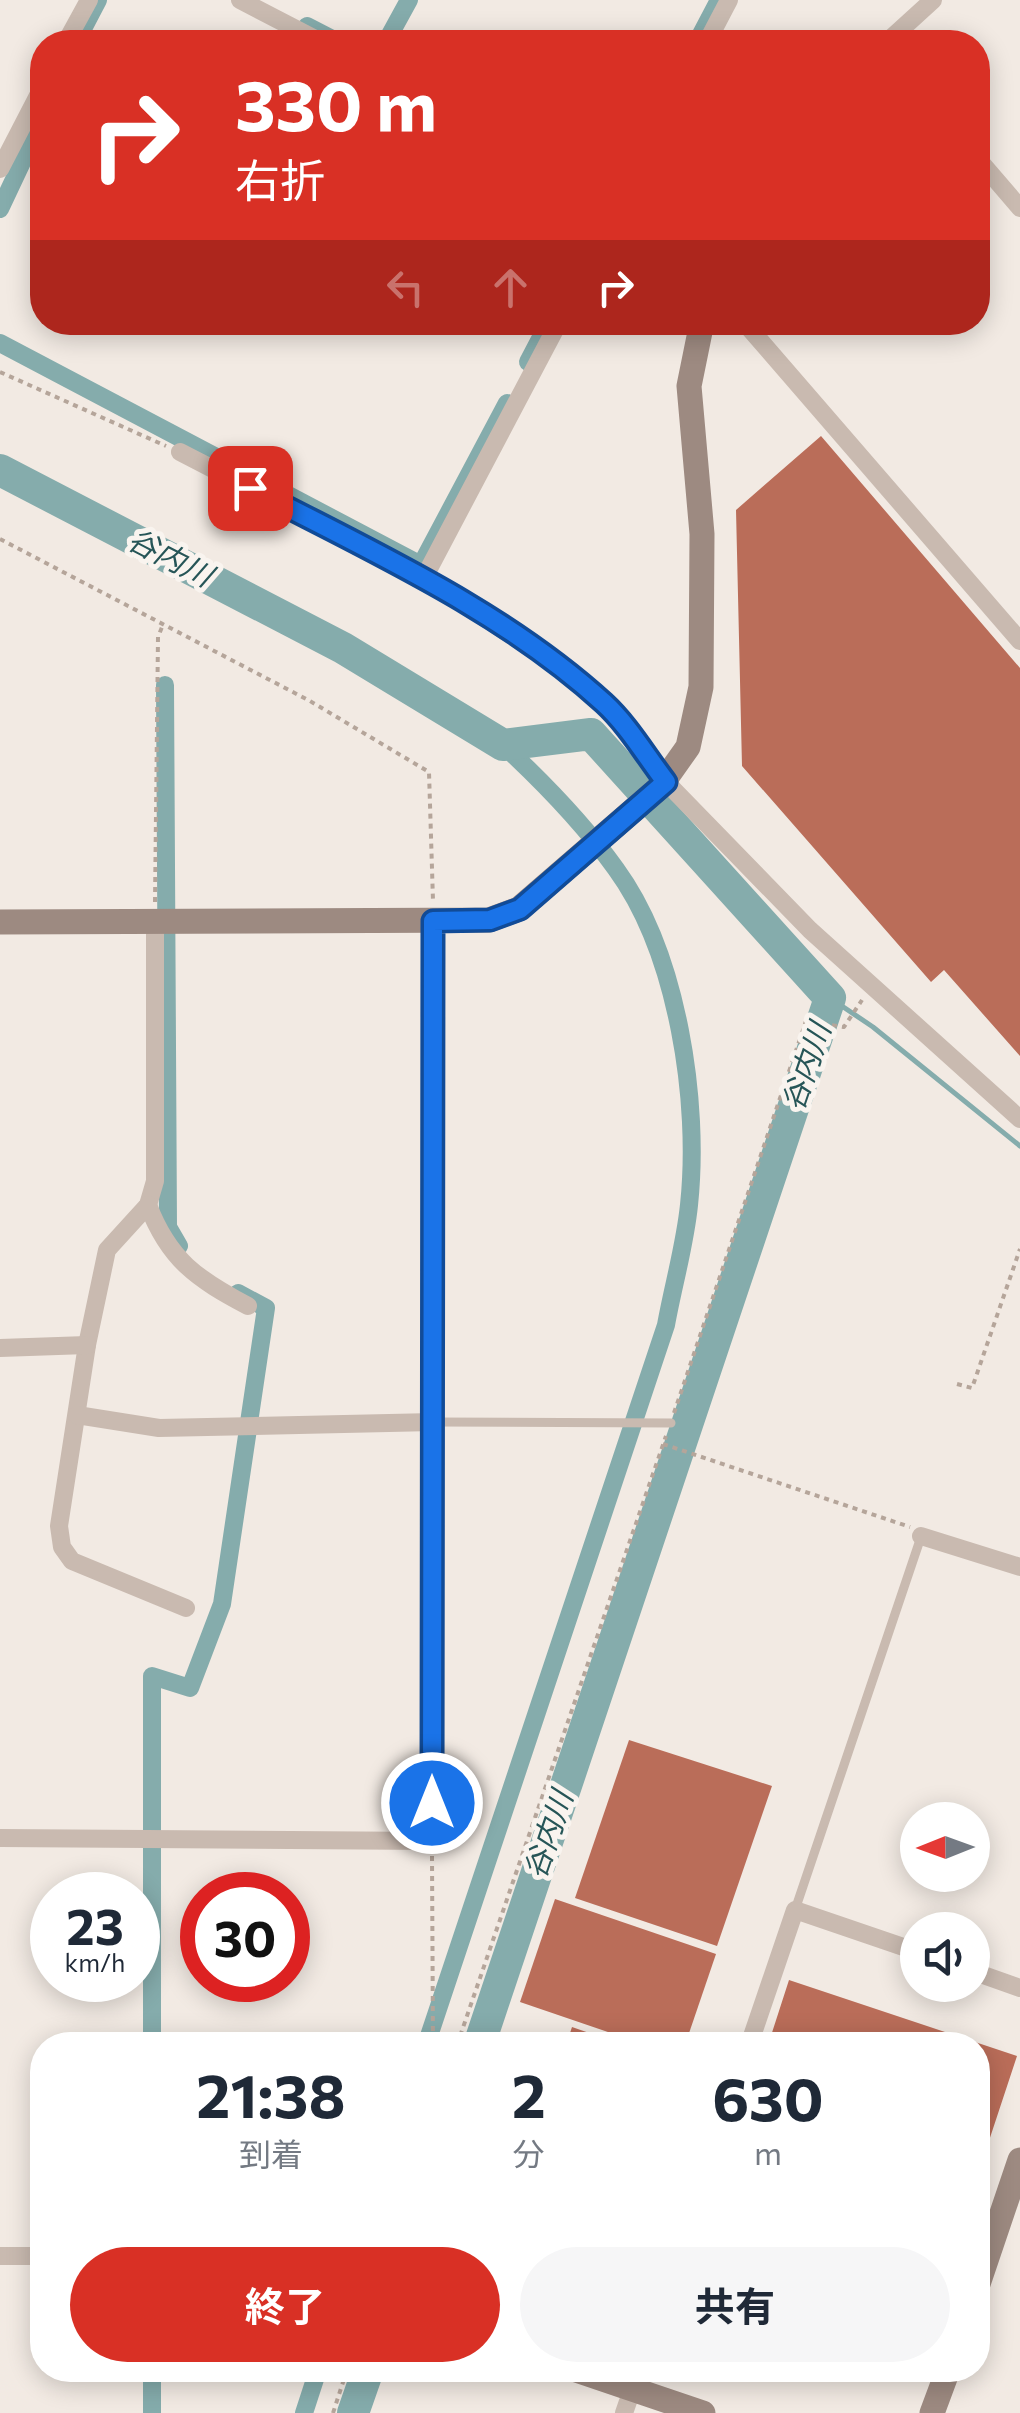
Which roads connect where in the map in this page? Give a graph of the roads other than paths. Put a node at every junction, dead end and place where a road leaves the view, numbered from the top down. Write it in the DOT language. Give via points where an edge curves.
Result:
graph roads {
  1 [pos="89,0"];
  2 [pos="240,0"];
  3 [pos="729,0"];
  4 [pos="934,0"];
  5 [pos="73,30"];
  6 [pos="298,30"];
  7 [pos="713,30"];
  8 [pos="900,30"];
  9 [pos="30,111"];
  10 [pos="0,169"];
  11 [pos="990,174"];
  12 [pos="1020,208"];
  13 [pos="552,335"];
  14 [pos="699,335"];
  15 [pos="755,335"];
  16 [pos="180,452"];
  17 [pos="424,578"];
  18 [pos="1020,641"];
  19 [pos="663,785"];
  20 [pos="433,921"];
  21 [pos="0,922"];
  22 [pos="155,922"];
  23 [pos="1020,1120"];
  24 [pos="148,1205"];
  25 [pos="248,1306"];
  26 [pos="87,1345"];
  27 [pos="0,1348"];
  28 [pos="77,1415"];
  29 [pos="434,1422"];
  30 [pos="670,1423"];
  31 [pos="922,1534"];
  32 [pos="1020,1568"];
  33 [pos="186,1608"];
  34 [pos="0,1838"];
  35 [pos="795,1910"];
  36 [pos="900,1946"];
  37 [pos="990,1978"];
  38 [pos="1020,1988"];
  39 [pos="753,2032"];
  40 [pos="1020,2160"];
  41 [pos="990,2249"];
  42 [pos="0,2256"];
  43 [pos="30,2256"];
  44 [pos="596,2382"];
  45 [pos="944,2382"];
  46 [pos="628,2401"];
  47 [pos="703,2413"];
  48 [pos="932,2413"];
  1 -- 5 [label="street"];
  2 -- 6 [label="street"];
  3 -- 7 [label="street"];
  4 -- 8 [label="street"];
  9 -- 10 [label="street"];
  11 -- 12 [label="street"];
  13 -- 17 [label="street"];
  14 -- 19 [label="street" via="689,386 702,534 701,687 688,746"];
  15 -- 18 [label="street"];
  16 -- 17 [label="street"];
  17 -- 19 [label="street" via="606,705"];
  19 -- 20 [label="street" via="520,909 490,920"];
  19 -- 23 [label="street" via="870,988"];
  20 -- 22 [label="street"];
  20 -- 29 [label="street"];
  21 -- 22 [label="street"];
  22 -- 24 [label="street" via="156,1181"];
  24 -- 25 [label="street" via="164,1244 180,1262"];
  24 -- 26 [label="street" via="108,1250"];
  26 -- 27 [label="street"];
  26 -- 28 [label="street"];
  28 -- 29 [label="street" via="159,1428"];
  28 -- 33 [label="street" via="58,1526 62,1547 72,1561"];
  29 -- 30 [label="lane"];
  29 -- 34 [label="street" via="432,1841"];
  31 -- 32 [label="street"];
  31 -- 35 [label="lane"];
  35 -- 36 [label="street"];
  35 -- 39 [label="street"];
  37 -- 38 [label="street"];
  40 -- 41 [label="street"];
  42 -- 43 [label="street"];
  44 -- 46 [label="street"];
  45 -- 48 [label="street"];
  46 -- 47 [label="street"];
}
